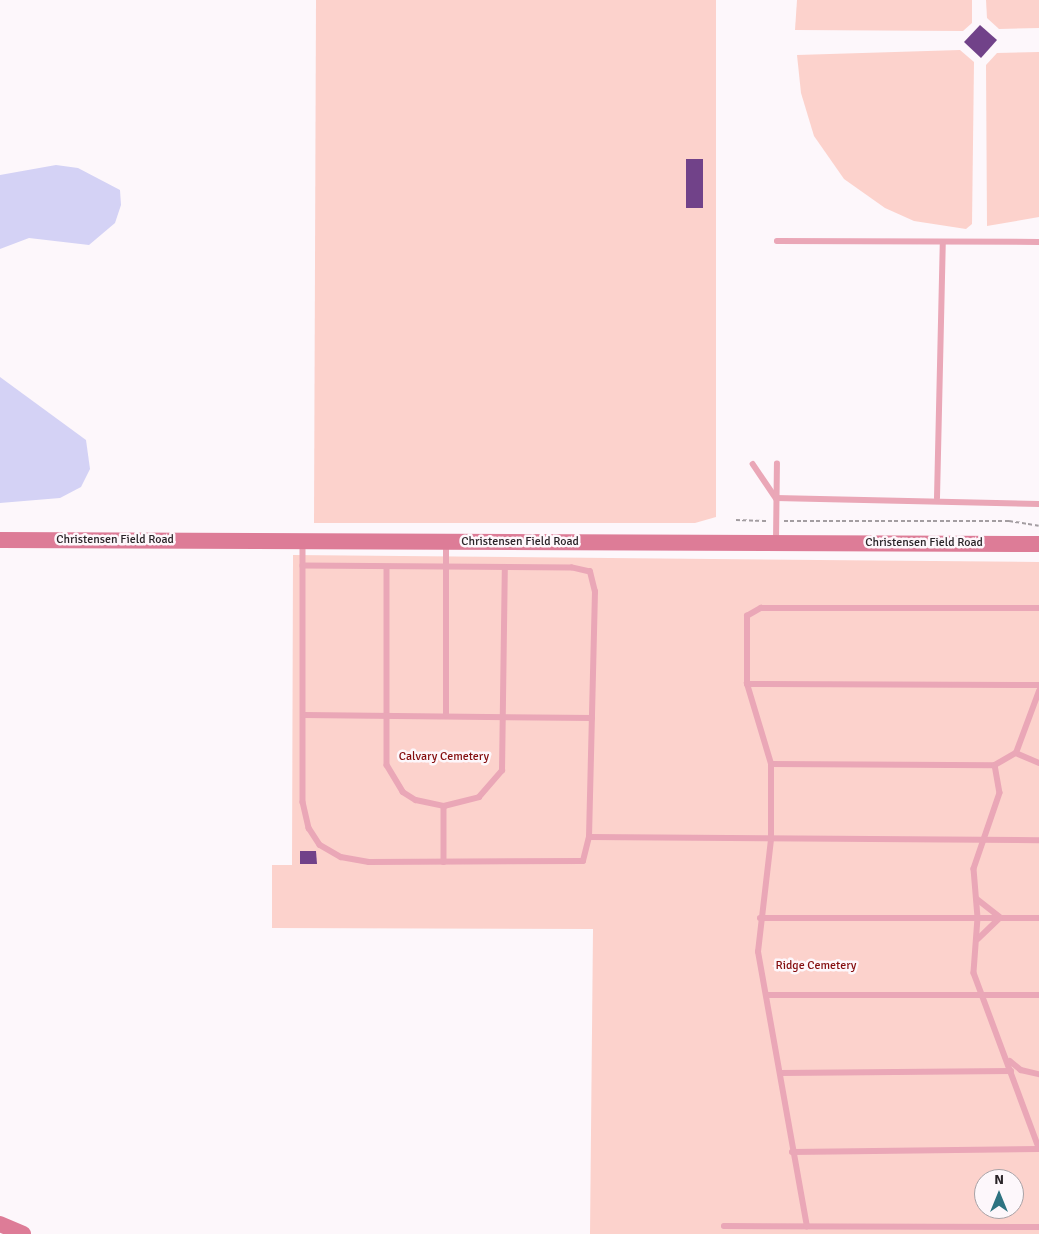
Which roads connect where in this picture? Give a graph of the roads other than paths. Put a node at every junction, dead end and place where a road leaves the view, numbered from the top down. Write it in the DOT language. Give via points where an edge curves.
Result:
graph roads {
  1 [pos="777,241"];
  2 [pos="943,242"];
  3 [pos="1039,242"];
  4 [pos="753,464"];
  5 [pos="777,464"];
  6 [pos="776,498"];
  7 [pos="937,498"];
  8 [pos="1039,504"];
  9 [pos="0,540"];
  10 [pos="303,541"];
  11 [pos="446,542"];
  12 [pos="776,543"];
  13 [pos="1039,544"];
  14 [pos="303,566"];
  15 [pos="387,567"];
  16 [pos="446,567"];
  17 [pos="505,568"];
  18 [pos="1039,608"];
  19 [pos="747,684"];
  20 [pos="1039,685"];
  21 [pos="1039,691"];
  22 [pos="385,714"];
  23 [pos="304,715"];
  24 [pos="446,715"];
  25 [pos="505,715"];
  26 [pos="592,718"];
  27 [pos="1016,753"];
  28 [pos="1039,763"];
  29 [pos="770,764"];
  30 [pos="995,765"];
  31 [pos="444,806"];
  32 [pos="589,837"];
  33 [pos="771,839"];
  34 [pos="970,840"];
  35 [pos="984,840"];
  36 [pos="1039,840"];
  37 [pos="978,854"];
  38 [pos="444,862"];
  39 [pos="977,898"];
  40 [pos="760,918"];
  41 [pos="978,918"];
  42 [pos="1001,918"];
  43 [pos="1039,918"];
  44 [pos="977,941"];
  45 [pos="766,995"];
  46 [pos="982,995"];
  47 [pos="1039,995"];
  48 [pos="1007,1058"];
  49 [pos="1012,1072"];
  50 [pos="780,1074"];
  51 [pos="1039,1074"];
  52 [pos="1039,1148"];
  53 [pos="792,1152"];
  54 [pos="0,1224"];
  55 [pos="724,1226"];
  56 [pos="807,1227"];
  57 [pos="1039,1227"];
  58 [pos="23,1234"];
  1 -- 2 [label="lane"];
  2 -- 3 [label="lane"];
  2 -- 7 [label="lane"];
  4 -- 6 [label="lane"];
  5 -- 6 [label="lane"];
  6 -- 7 [label="lane"];
  6 -- 12 [label="lane"];
  7 -- 8 [label="lane"];
  9 -- 10 [label="street, Christensen Field Road"];
  10 -- 11 [label="street, Christensen Field Road"];
  10 -- 14 [label="lane"];
  11 -- 12 [label="street, Christensen Field Road"];
  11 -- 16 [label="lane"];
  12 -- 13 [label="street, Christensen Field Road"];
  14 -- 15 [label="lane"];
  14 -- 23 [label="lane"];
  15 -- 16 [label="lane"];
  15 -- 22 [label="lane"];
  16 -- 17 [label="lane"];
  16 -- 24 [label="lane"];
  17 -- 25 [label="lane"];
  17 -- 26 [label="lane" via="579,568 593,576"];
  18 -- 19 [label="lane" via="755,608 747,616 745,628"];
  19 -- 20 [label="lane"];
  19 -- 29 [label="lane"];
  21 -- 27 [label="lane"];
  22 -- 23 [label="lane"];
  22 -- 24 [label="lane"];
  22 -- 31 [label="lane" via="386,757 392,779 416,800"];
  23 -- 38 [label="lane" via="304,807 309,828 320,845 357,860"];
  24 -- 25 [label="lane"];
  25 -- 26 [label="lane"];
  25 -- 31 [label="lane" via="504,764 496,782 471,801"];
  26 -- 32 [label="lane"];
  27 -- 28 [label="lane"];
  27 -- 30 [label="lane"];
  29 -- 30 [label="lane"];
  29 -- 33 [label="lane"];
  30 -- 35 [label="lane" via="1000,793"];
  31 -- 38 [label="lane"];
  32 -- 33 [label="lane"];
  32 -- 38 [label="lane" via="586,857 578,863"];
  33 -- 34 [label="lane"];
  33 -- 40 [label="lane"];
  34 -- 35 [label="lane"];
  34 -- 37 [label="lane"];
  35 -- 36 [label="lane"];
  35 -- 37 [label="lane"];
  37 -- 39 [label="lane"];
  39 -- 41 [label="lane"];
  39 -- 42 [label="lane"];
  40 -- 41 [label="lane"];
  40 -- 45 [label="lane" via="758,952"];
  41 -- 42 [label="lane"];
  41 -- 44 [label="lane"];
  42 -- 43 [label="lane"];
  42 -- 44 [label="lane"];
  44 -- 46 [label="lane" via="974,973"];
  45 -- 46 [label="lane"];
  45 -- 50 [label="lane"];
  46 -- 47 [label="lane"];
  46 -- 48 [label="lane"];
  48 -- 49 [label="lane"];
  48 -- 51 [label="lane" via="1021,1070"];
  49 -- 50 [label="lane"];
  49 -- 52 [label="lane"];
  50 -- 53 [label="lane"];
  52 -- 53 [label="lane"];
  53 -- 56 [label="lane"];
  54 -- 58 [label="street"];
  55 -- 56 [label="lane"];
  56 -- 57 [label="lane"];
}
